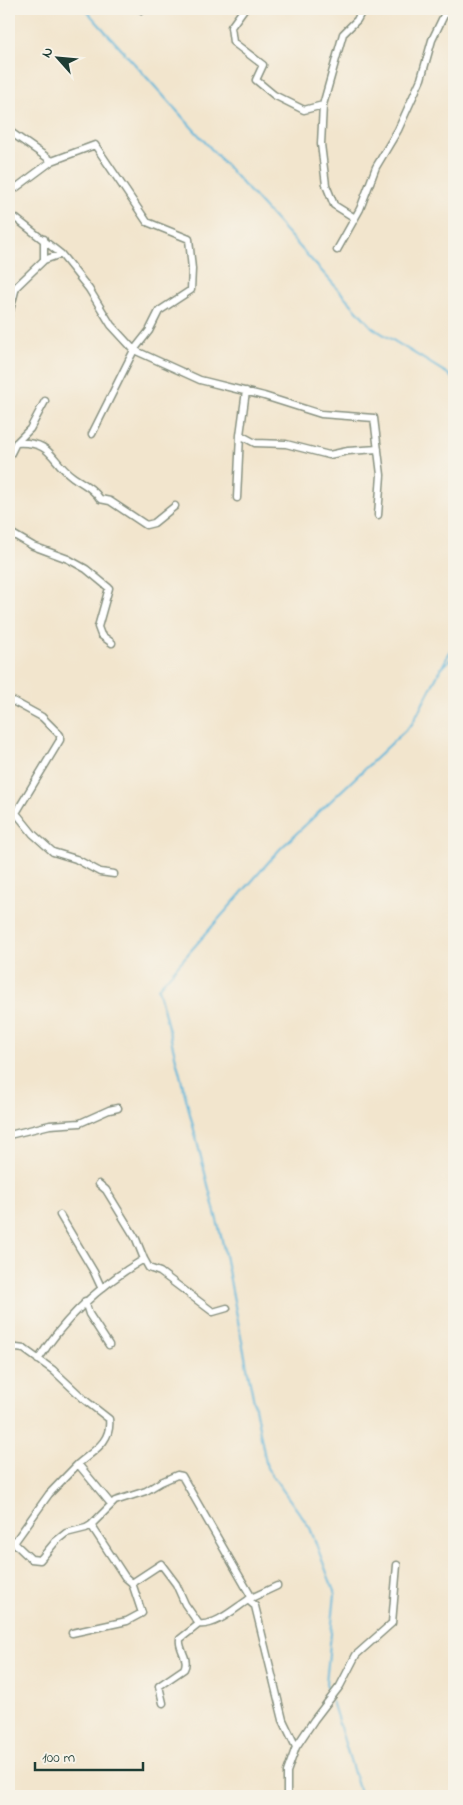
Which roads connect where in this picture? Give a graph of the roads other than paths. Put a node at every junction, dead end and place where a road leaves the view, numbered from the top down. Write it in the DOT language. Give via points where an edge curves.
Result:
graph roads {
  1 [pos="244,9"];
  2 [pos="363,9"];
  3 [pos="447,9"];
  4 [pos="323,105"];
  5 [pos="9,131"];
  6 [pos="52,161"];
  7 [pos="9,193"];
  8 [pos="9,213"];
  9 [pos="355,218"];
  10 [pos="44,239"];
  11 [pos="337,250"];
  12 [pos="61,254"];
  13 [pos="44,260"];
  14 [pos="9,314"];
  15 [pos="134,350"];
  16 [pos="246,391"];
  17 [pos="45,401"];
  18 [pos="92,434"];
  19 [pos="240,435"];
  20 [pos="16,443"];
  21 [pos="378,450"];
  22 [pos="9,457"];
  23 [pos="237,498"];
  24 [pos="175,506"];
  25 [pos="378,515"];
  26 [pos="9,532"];
  27 [pos="112,643"];
  28 [pos="9,699"];
  29 [pos="114,874"];
  30 [pos="118,1108"];
  31 [pos="9,1135"];
  32 [pos="99,1184"];
  33 [pos="60,1215"];
  34 [pos="144,1259"];
  35 [pos="101,1287"];
  36 [pos="85,1302"];
  37 [pos="227,1308"];
  38 [pos="109,1345"];
  39 [pos="9,1347"];
  40 [pos="38,1360"];
  41 [pos="78,1464"];
  42 [pos="111,1504"];
  43 [pos="91,1525"];
  44 [pos="12,1540"];
  45 [pos="397,1565"];
  46 [pos="132,1583"];
  47 [pos="277,1586"];
  48 [pos="250,1599"];
  49 [pos="199,1624"];
  50 [pos="72,1633"];
  51 [pos="163,1703"];
  52 [pos="296,1747"];
  53 [pos="287,1796"];
  1 -- 4 [label="street" via="231,27 232,34 234,42 263,65 256,80 274,96 304,110"];
  2 -- 4 [label="street" via="343,34"];
  3 -- 9 [label="street" via="432,40 421,79 398,130 376,167"];
  4 -- 9 [label="street" via="321,144 326,185 334,205"];
  5 -- 6 [label="street"];
  6 -- 7 [label="street"];
  6 -- 15 [label="street" via="95,145 147,222 188,239 191,290 159,311"];
  8 -- 10 [label="street"];
  9 -- 11 [label="street"];
  10 -- 12 [label="street"];
  10 -- 13 [label="street"];
  12 -- 13 [label="street"];
  12 -- 15 [label="street"];
  13 -- 14 [label="street" via="16,287"];
  15 -- 16 [label="street" via="200,380"];
  15 -- 18 [label="street"];
  16 -- 19 [label="street"];
  16 -- 21 [label="street" via="321,414 374,418"];
  17 -- 20 [label="street" via="30,429"];
  19 -- 21 [label="street" via="255,443 286,444 329,455"];
  19 -- 23 [label="street"];
  20 -- 22 [label="street"];
  20 -- 24 [label="street" via="42,446 71,476 100,499 110,501 146,525 154,523"];
  21 -- 25 [label="street" via="381,475"];
  26 -- 27 [label="street" via="86,569 109,588 98,627 101,635"];
  28 -- 29 [label="street" via="42,717 60,735 16,812 53,852 76,859 100,872"];
  30 -- 31 [label="street" via="80,1124 50,1125"];
  32 -- 34 [label="street" via="136,1239"];
  33 -- 35 [label="street"];
  34 -- 35 [label="street"];
  34 -- 37 [label="street" via="149,1268 160,1272 213,1312"];
  35 -- 36 [label="street"];
  36 -- 38 [label="street"];
  36 -- 40 [label="street" via="62,1325"];
  39 -- 40 [label="street" via="24,1349"];
  40 -- 41 [label="street" via="109,1419 105,1441"];
  41 -- 42 [label="street"];
  41 -- 44 [label="street"];
  42 -- 43 [label="street"];
  42 -- 48 [label="street" via="172,1477 182,1476"];
  43 -- 44 [label="street" via="66,1532 40,1560 31,1559"];
  43 -- 46 [label="street"];
  45 -- 52 [label="street" via="392,1623 356,1655 340,1686"];
  46 -- 49 [label="street" via="161,1564"];
  46 -- 50 [label="street" via="142,1613 127,1621"];
  47 -- 48 [label="street"];
  48 -- 49 [label="street" via="213,1621"];
  48 -- 52 [label="street" via="255,1606 283,1720"];
  49 -- 51 [label="street" via="180,1639 186,1665 159,1686"];
  52 -- 53 [label="street" via="287,1772"];
}
